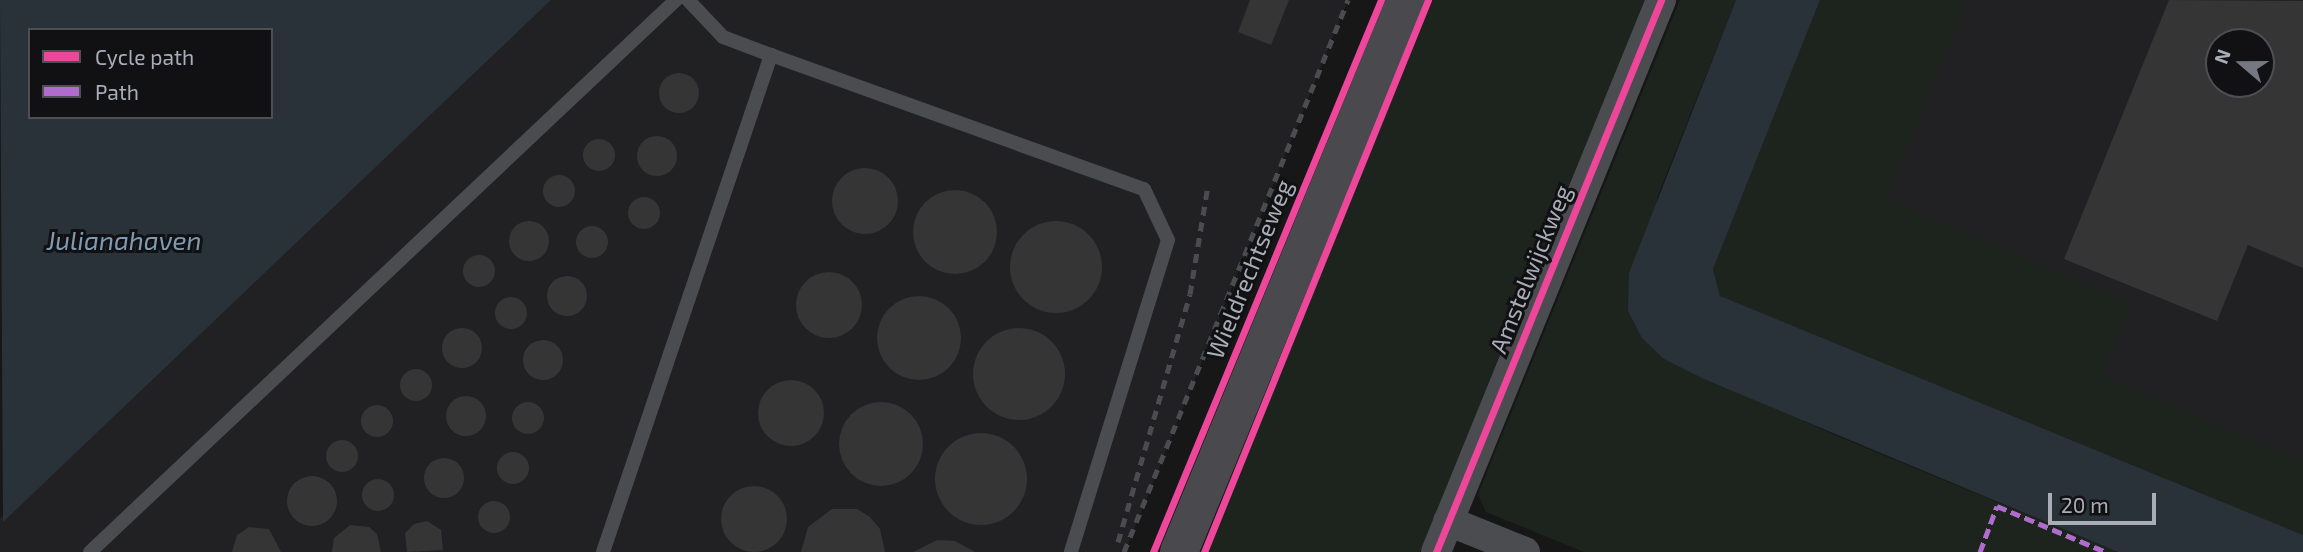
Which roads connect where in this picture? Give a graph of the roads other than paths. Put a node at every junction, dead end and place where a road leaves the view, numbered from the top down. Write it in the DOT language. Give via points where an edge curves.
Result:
graph roads {
  1 [pos="676,0"];
  2 [pos="688,0"];
  3 [pos="1406,0"];
  4 [pos="1661,0"];
  5 [pos="771,55"];
  6 [pos="1448,521"];
  7 [pos="90,552"];
  8 [pos="603,552"];
  9 [pos="1071,552"];
  10 [pos="1179,552"];
  11 [pos="1436,552"];
  12 [pos="1525,552"];
  1 -- 7 [label="lane"];
  2 -- 5 [label="lane" via="723,37"];
  3 -- 10 [label="street, Wieldrechtseweg"];
  4 -- 6 [label="street, Amstelwijckweg"];
  5 -- 8 [label="lane"];
  5 -- 9 [label="lane" via="1144,189 1168,240"];
  6 -- 11 [label="street, Amstelwijckweg"];
  6 -- 12 [label="street"];
}
